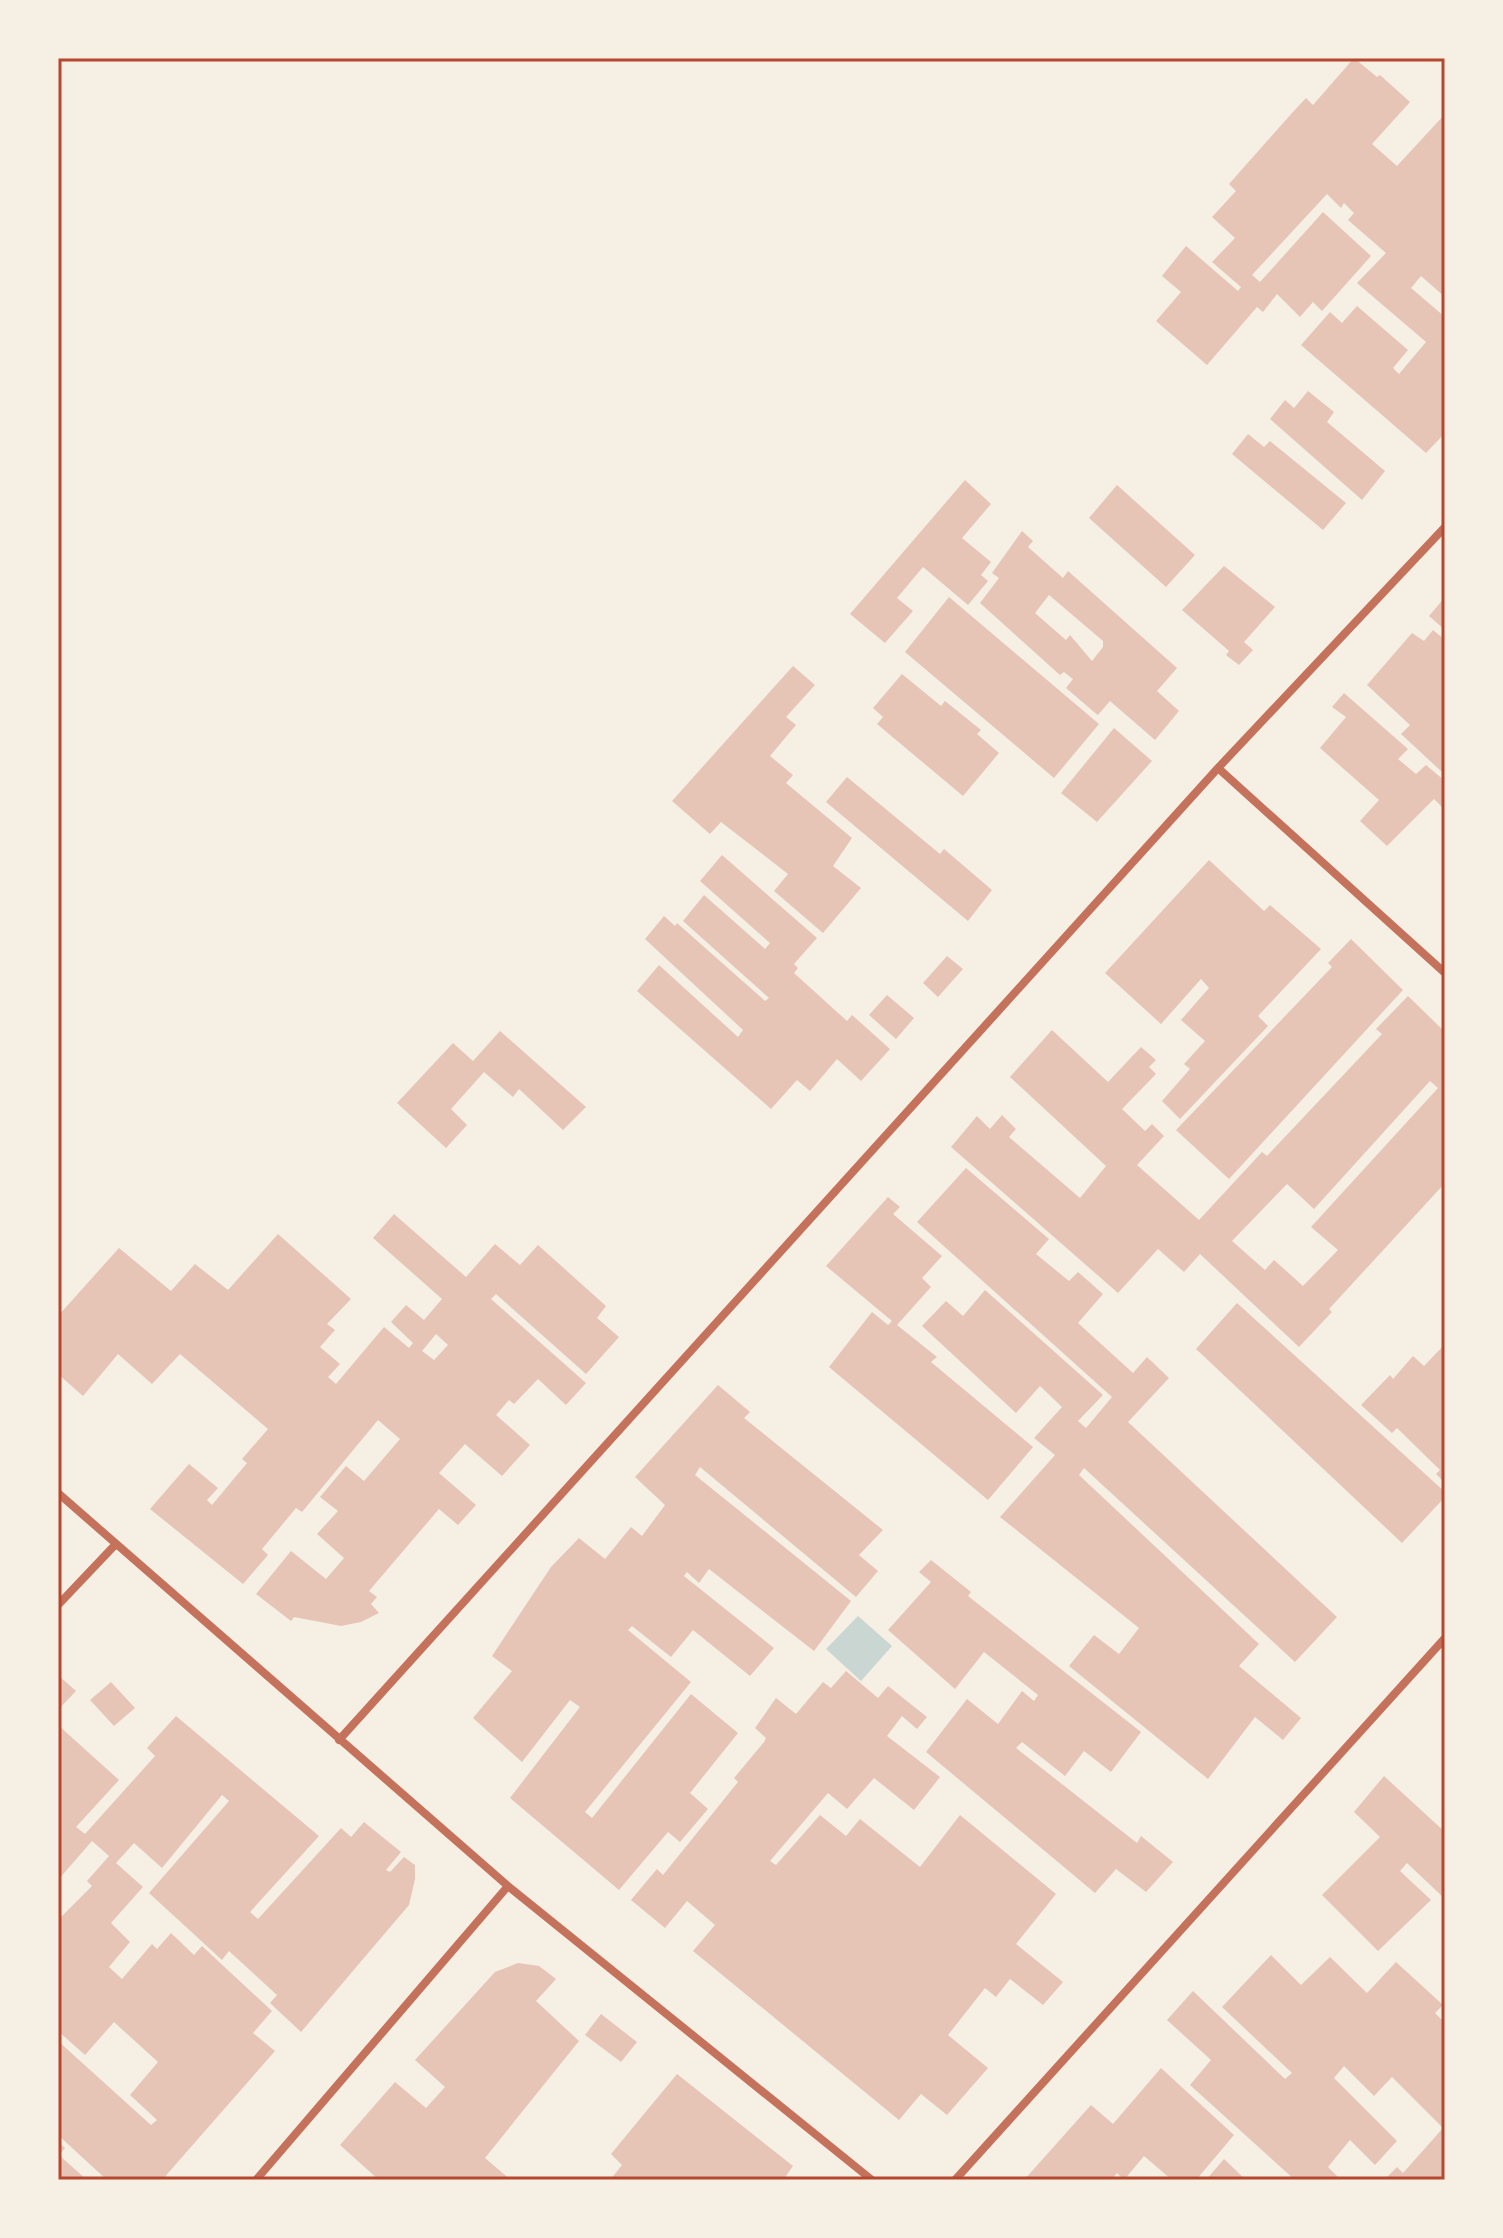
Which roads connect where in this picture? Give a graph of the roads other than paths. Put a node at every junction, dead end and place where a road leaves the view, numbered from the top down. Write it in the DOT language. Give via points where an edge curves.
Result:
graph roads {
  1 [pos="1445,527"];
  2 [pos="1218,768"];
  3 [pos="1445,973"];
  4 [pos="58,1493"];
  5 [pos="114,1546"];
  6 [pos="58,1605"];
  7 [pos="1445,1638"];
  8 [pos="339,1740"];
  9 [pos="508,1886"];
  10 [pos="256,2180"];
  11 [pos="872,2180"];
  12 [pos="955,2180"];
  1 -- 2 [label="street"];
  2 -- 3 [label="street"];
  2 -- 8 [label="street"];
  4 -- 5 [label="street"];
  5 -- 6 [label="street"];
  5 -- 8 [label="street"];
  7 -- 12 [label="street"];
  8 -- 9 [label="street"];
  9 -- 10 [label="street"];
  9 -- 11 [label="street"];
}
